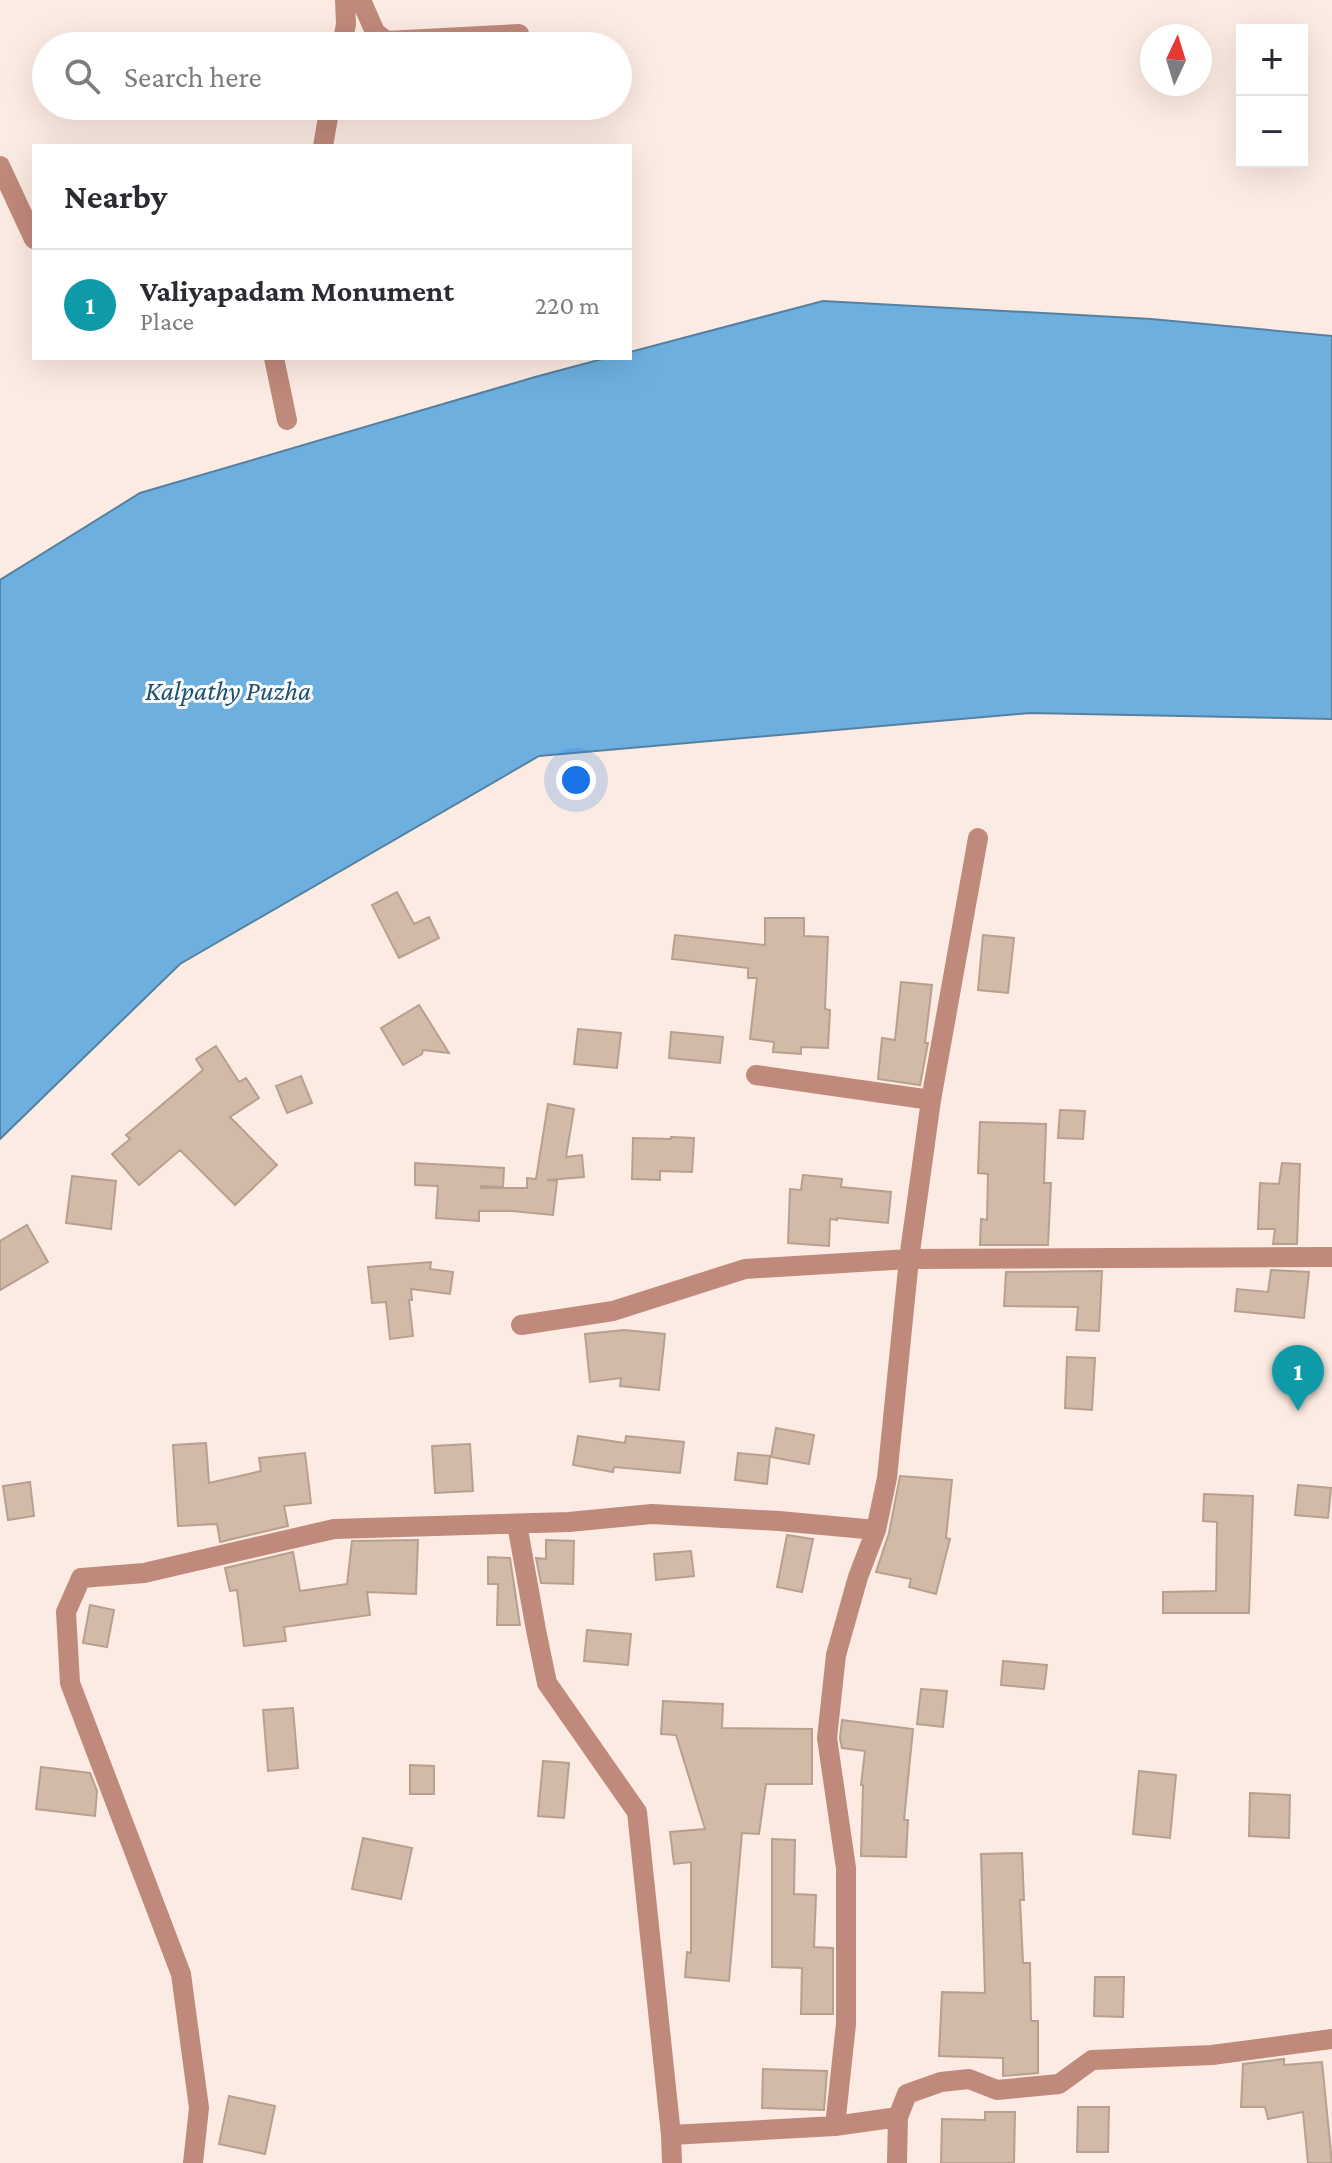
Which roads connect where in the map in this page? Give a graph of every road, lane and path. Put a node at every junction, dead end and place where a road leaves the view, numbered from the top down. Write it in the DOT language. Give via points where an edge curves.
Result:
graph roads {
  1 [pos="345,0"];
  2 [pos="361,0"];
  3 [pos="345,32"];
  4 [pos="375,32"];
  5 [pos="328,120"];
  6 [pos="323,144"];
  7 [pos="0,167"];
  8 [pos="32,235"];
  9 [pos="274,360"];
  10 [pos="287,420"];
  11 [pos="978,838"];
  12 [pos="756,1075"];
  13 [pos="931,1100"];
  14 [pos="1332,1257"];
  15 [pos="909,1259"];
  16 [pos="521,1325"];
  17 [pos="517,1524"];
  18 [pos="876,1530"];
  19 [pos="1332,2039"];
  20 [pos="898,2117"];
  21 [pos="835,2126"];
  22 [pos="671,2135"];
  23 [pos="193,2163"];
  24 [pos="672,2163"];
  25 [pos="897,2163"];
  1 -- 3 [label="street"];
  2 -- 4 [label="street"];
  5 -- 6 [label="street"];
  7 -- 8 [label="street"];
  9 -- 10 [label="street"];
  11 -- 13 [label="street"];
  12 -- 13 [label="street"];
  13 -- 15 [label="street"];
  14 -- 15 [label="street"];
  15 -- 16 [label="street" via="745,1269 613,1311"];
  15 -- 18 [label="street" via="887,1478"];
  17 -- 18 [label="street" via="652,1514"];
  17 -- 22 [label="street" via="547,1683 637,1812"];
  17 -- 23 [label="street" via="334,1529 144,1573 81,1578 66,1612 70,1683 181,1974 199,2108"];
  18 -- 21 [label="street" via="836,1655 827,1738 846,1868 846,2024"];
  19 -- 20 [label="street" via="1212,2055 1092,2060 1059,2084 997,2090 969,2079 941,2082 907,2094"];
  20 -- 21 [label="street"];
  20 -- 25 [label="street"];
  21 -- 22 [label="street"];
  22 -- 24 [label="street"];
}
